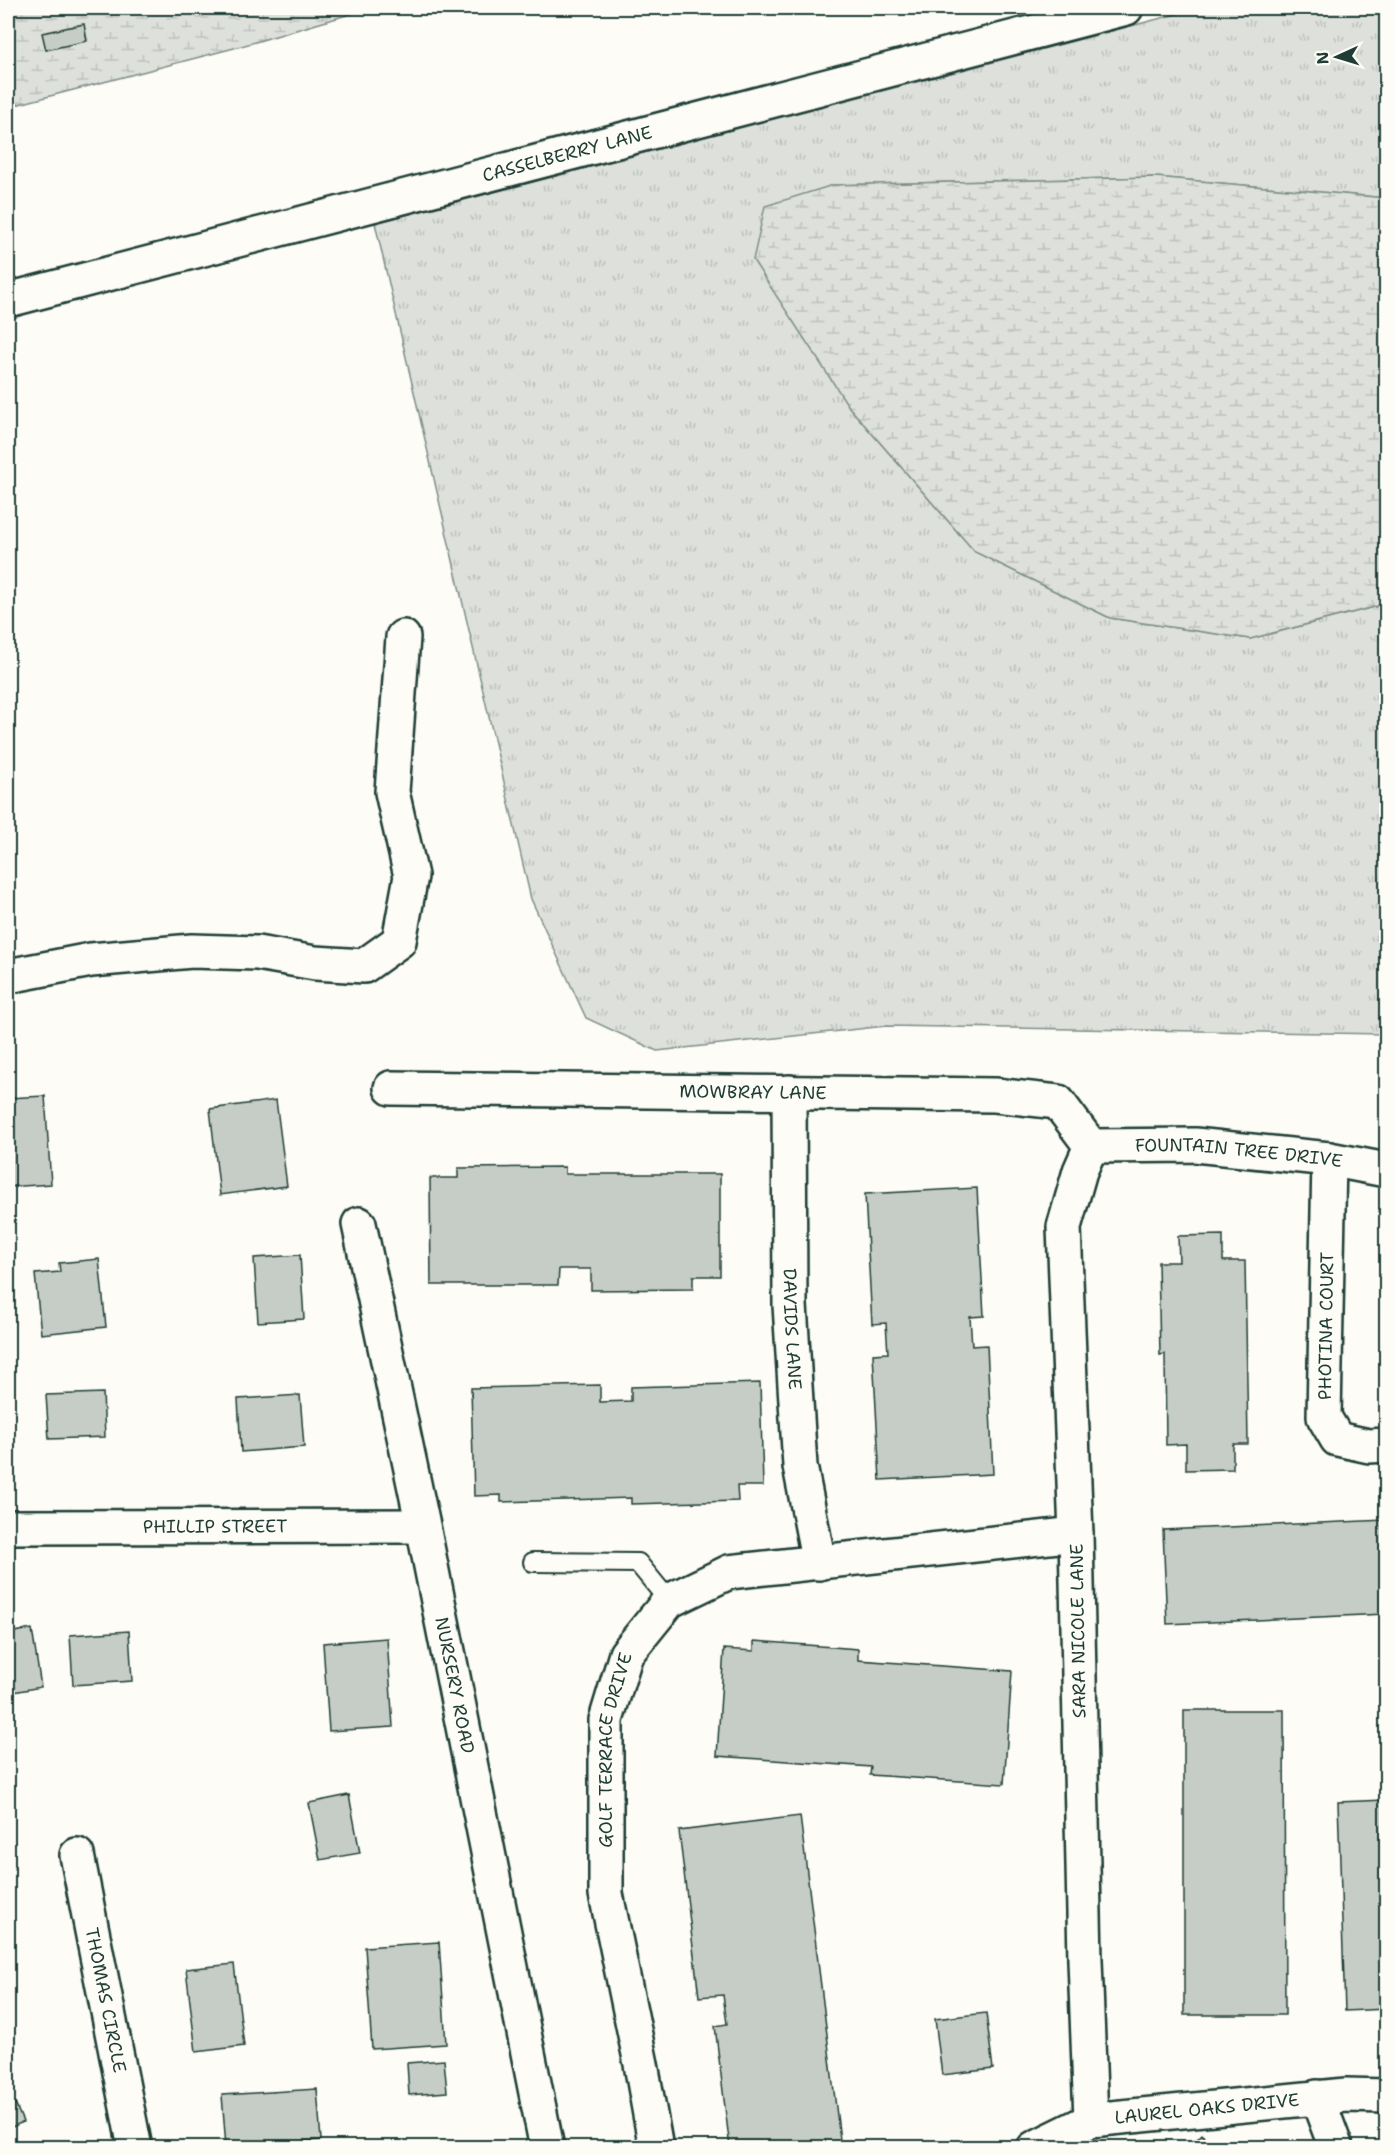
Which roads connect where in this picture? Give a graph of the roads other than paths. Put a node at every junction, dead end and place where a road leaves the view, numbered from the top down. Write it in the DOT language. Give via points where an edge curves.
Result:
graph roads {
  1 [pos="1126,8"];
  2 [pos="8,300"];
  3 [pos="403,637"];
  4 [pos="8,976"];
  5 [pos="391,1088"];
  6 [pos="789,1092"];
  7 [pos="1091,1146"];
  8 [pos="1329,1159"];
  9 [pos="1386,1170"];
  10 [pos="359,1224"];
  11 [pos="1386,1445"];
  12 [pos="423,1526"];
  13 [pos="8,1527"];
  14 [pos="1076,1534"];
  15 [pos="533,1562"];
  16 [pos="819,1563"];
  17 [pos="669,1601"];
  18 [pos="77,1855"];
  19 [pos="1386,2096"];
  20 [pos="1317,2097"];
  21 [pos="1091,2120"];
  22 [pos="135,2148"];
  23 [pos="547,2148"];
  24 [pos="656,2148"];
  25 [pos="1034,2148"];
  26 [pos="1335,2148"];
  1 -- 2 [label="street, CASSELBERRY LANE"];
  3 -- 4 [label="street" via="392,792 411,876 399,941 364,966 256,953 192,951 91,960"];
  5 -- 6 [label="street, MOWBRAY LANE"];
  6 -- 7 [label="street, MOWBRAY LANE" via="995,1095 1058,1102"];
  6 -- 16 [label="street, DAVIDS LANE" via="790,1305 800,1466"];
  7 -- 8 [label="street, FOUNTAIN TREE DRIVE" via="1195,1145"];
  7 -- 14 [label="street, SARA NICOLE LANE" via="1064,1227"];
  8 -- 9 [label="street, FOUNTAIN TREE DRIVE"];
  8 -- 11 [label="street, PHOTINA COURT" via="1324,1416 1337,1438 1368,1446"];
  10 -- 12 [label="street, NURSERY ROAD"];
  12 -- 13 [label="street, PHILLIP STREET"];
  12 -- 23 [label="street, NURSERY ROAD"];
  14 -- 16 [label="street, GOLF TERRACE DRIVE"];
  14 -- 21 [label="street, SARA NICOLE LANE"];
  15 -- 17 [label="lane" via="638,1563"];
  16 -- 17 [label="street, GOLF TERRACE DRIVE" via="729,1572"];
  17 -- 24 [label="street, GOLF TERRACE DRIVE" via="626,1654 606,1720 606,1894"];
  18 -- 22 [label="street, THOMAS CIRCLE"];
  19 -- 20 [label="street, LAUREL OAKS DRIVE"];
  20 -- 21 [label="street, LAUREL OAKS DRIVE"];
  20 -- 26 [label="street"];
  21 -- 25 [label="street, LAUREL OAKS DRIVE"];
}
